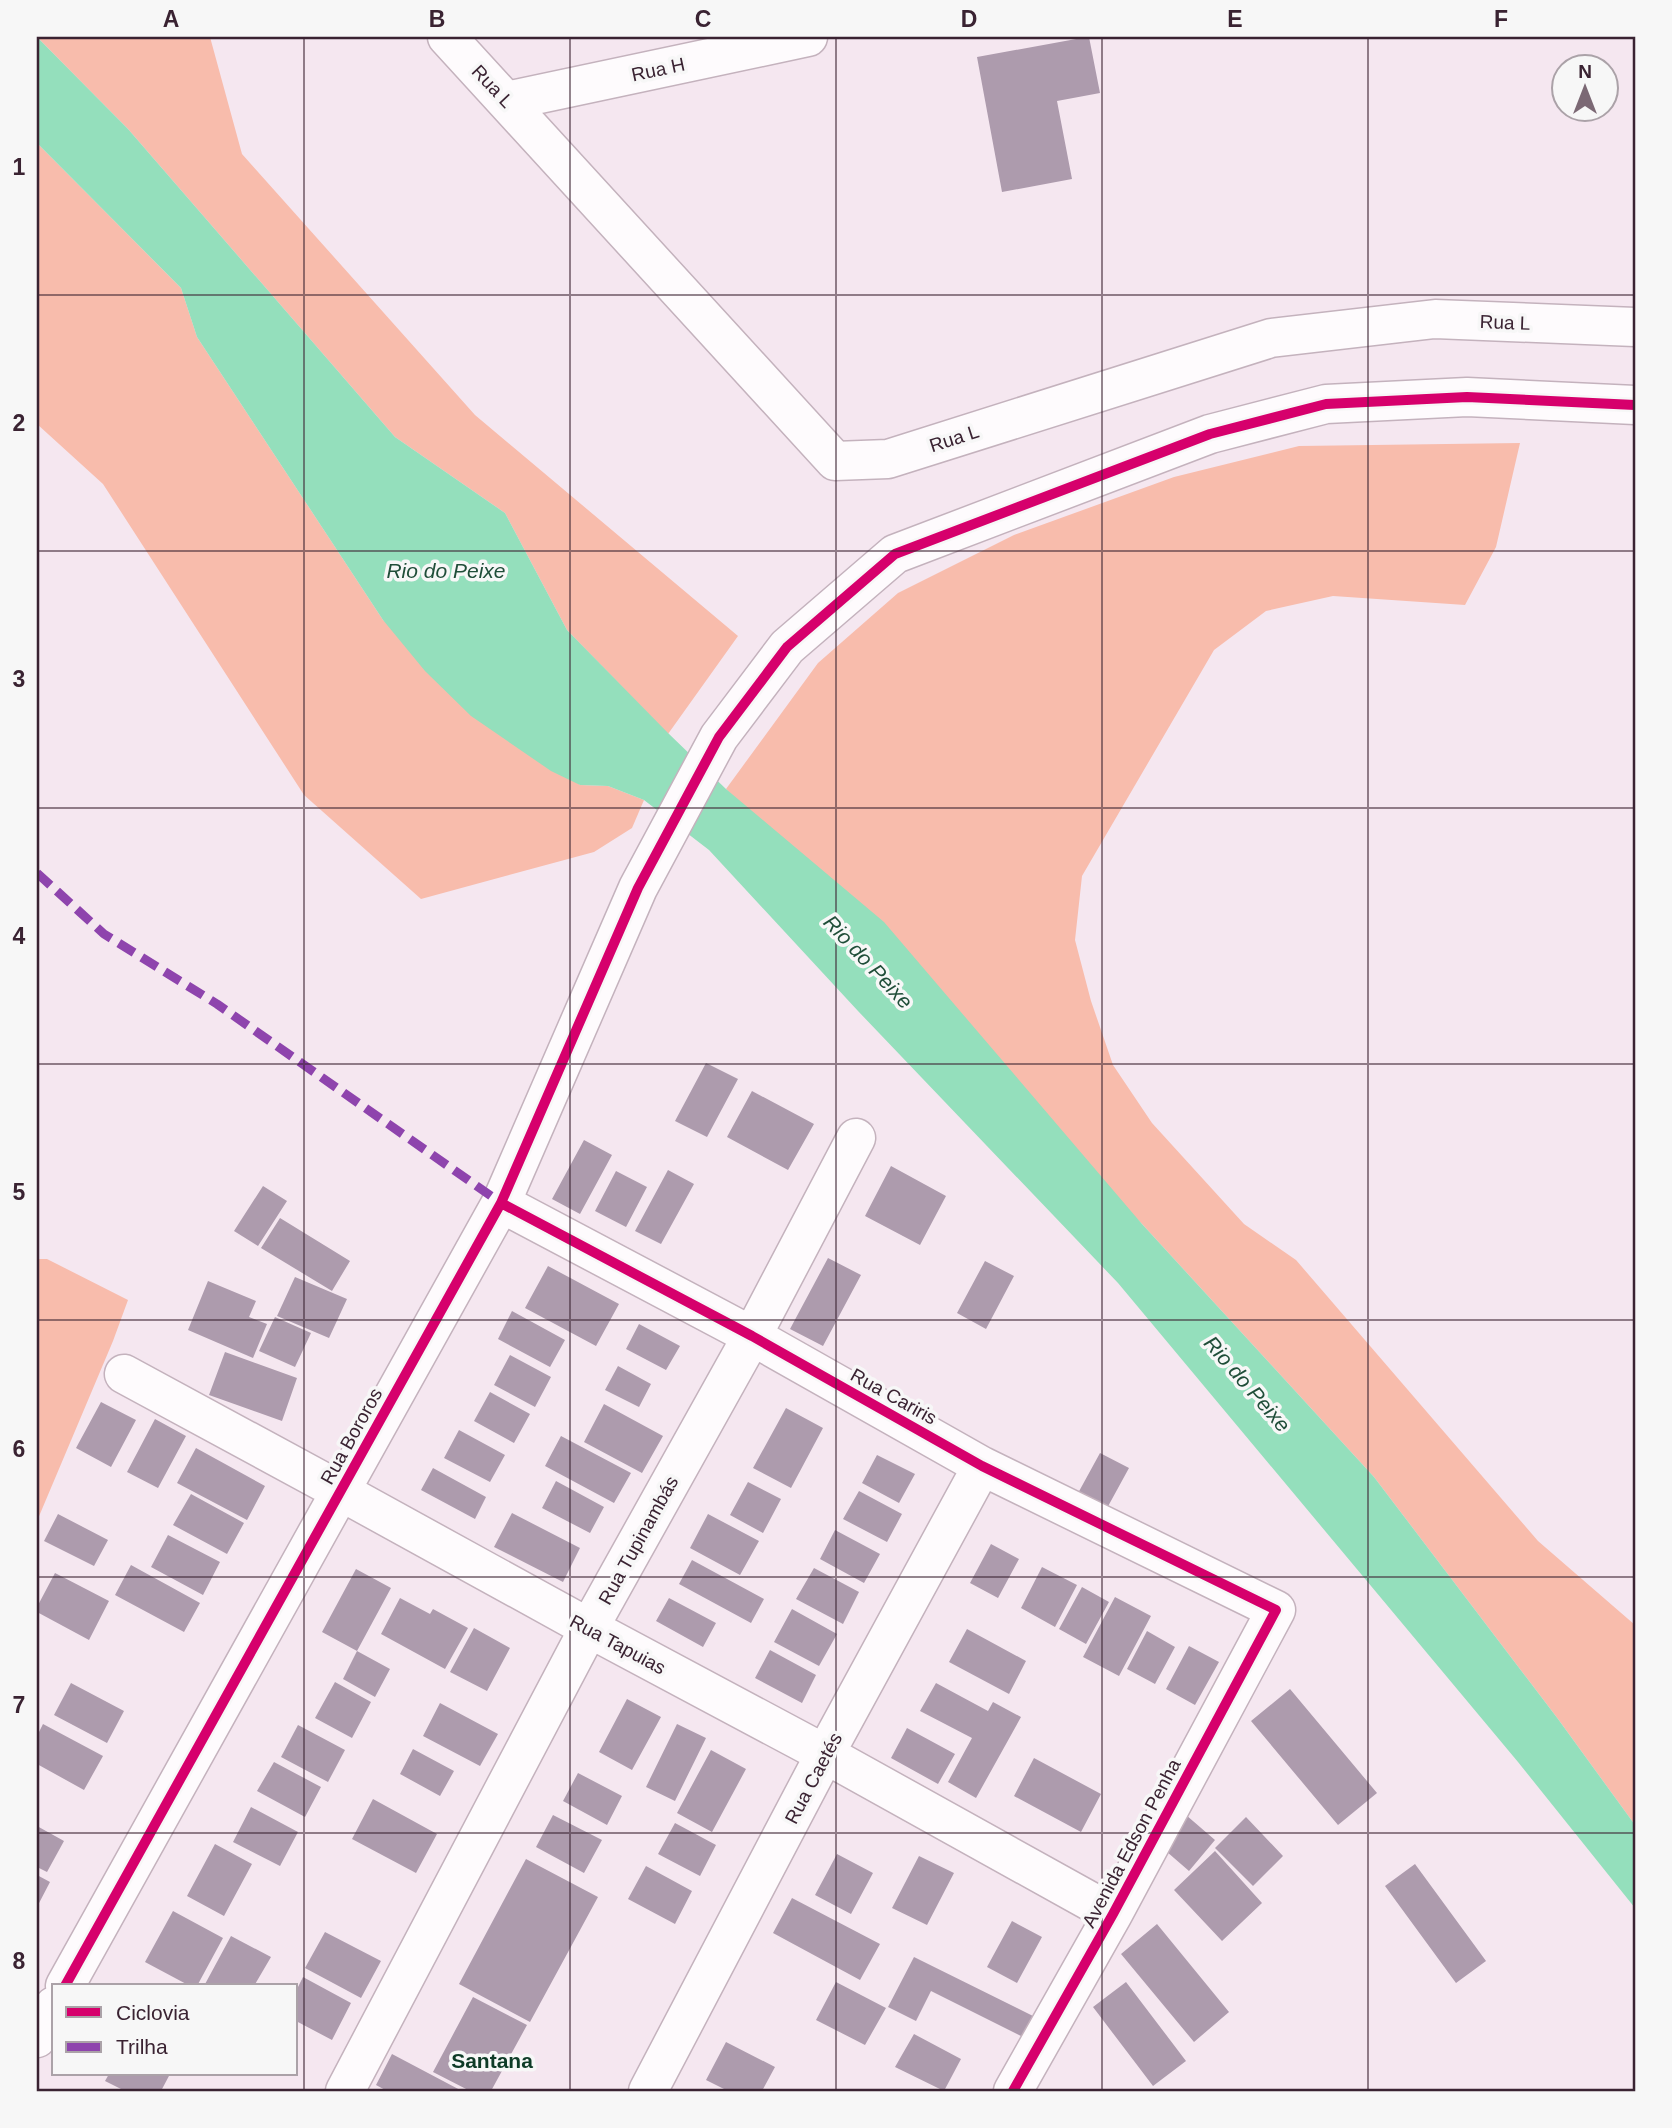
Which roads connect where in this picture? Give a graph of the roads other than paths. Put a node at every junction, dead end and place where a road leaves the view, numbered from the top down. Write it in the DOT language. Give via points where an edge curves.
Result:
graph roads {
  1 [pos="447,37"];
  2 [pos="802,37"];
  3 [pos="507,101"];
  4 [pos="1635,327"];
  5 [pos="1635,405"];
  6 [pos="856,1138"];
  7 [pos="501,1203"];
  8 [pos="752,1336"];
  9 [pos="124,1374"];
  10 [pos="982,1466"];
  11 [pos="340,1491"];
  12 [pos="1276,1610"];
  13 [pos="589,1628"];
  14 [pos="825,1754"];
  15 [pos="1112,1914"];
  16 [pos="66,1984"];
  17 [pos="52,2011"];
  18 [pos="37,2038"];
  19 [pos="345,2091"];
  20 [pos="648,2091"];
  21 [pos="1013,2091"];
  1 -- 3 [label="street, Rua L"];
  2 -- 3 [label="street, Rua H"];
  3 -- 4 [label="street, Rua L" via="835,461 888,459 1271,338 1435,319"];
  5 -- 7 [label="street, Rua Bororos" via="1467,397 1326,404 1210,434 895,554 787,647 719,737 638,888"];
  6 -- 8 [label="street, Rua Tupinambás"];
  7 -- 8 [label="street, Rua Cariris"];
  7 -- 11 [label="street, Rua Bororos"];
  8 -- 10 [label="street, Rua Cariris"];
  8 -- 13 [label="street, Rua Tupinambás"];
  9 -- 11 [label="street, Rua Tapuias"];
  10 -- 12 [label="street, Rua Cariris"];
  10 -- 14 [label="street, Rua Caetés"];
  11 -- 13 [label="street, Rua Tapuias"];
  11 -- 16 [label="street, Rua Bororos"];
  12 -- 15 [label="street, Avenida Edson Penha"];
  13 -- 14 [label="street, Rua Tapuias"];
  13 -- 19 [label="street, Rua Tupinambás"];
  14 -- 15 [label="street, Rua Tapuias"];
  14 -- 20 [label="street, Rua Caetés"];
  15 -- 21 [label="street, Avenida Edson Penha"];
  17 -- 18 [label="street"];
}
